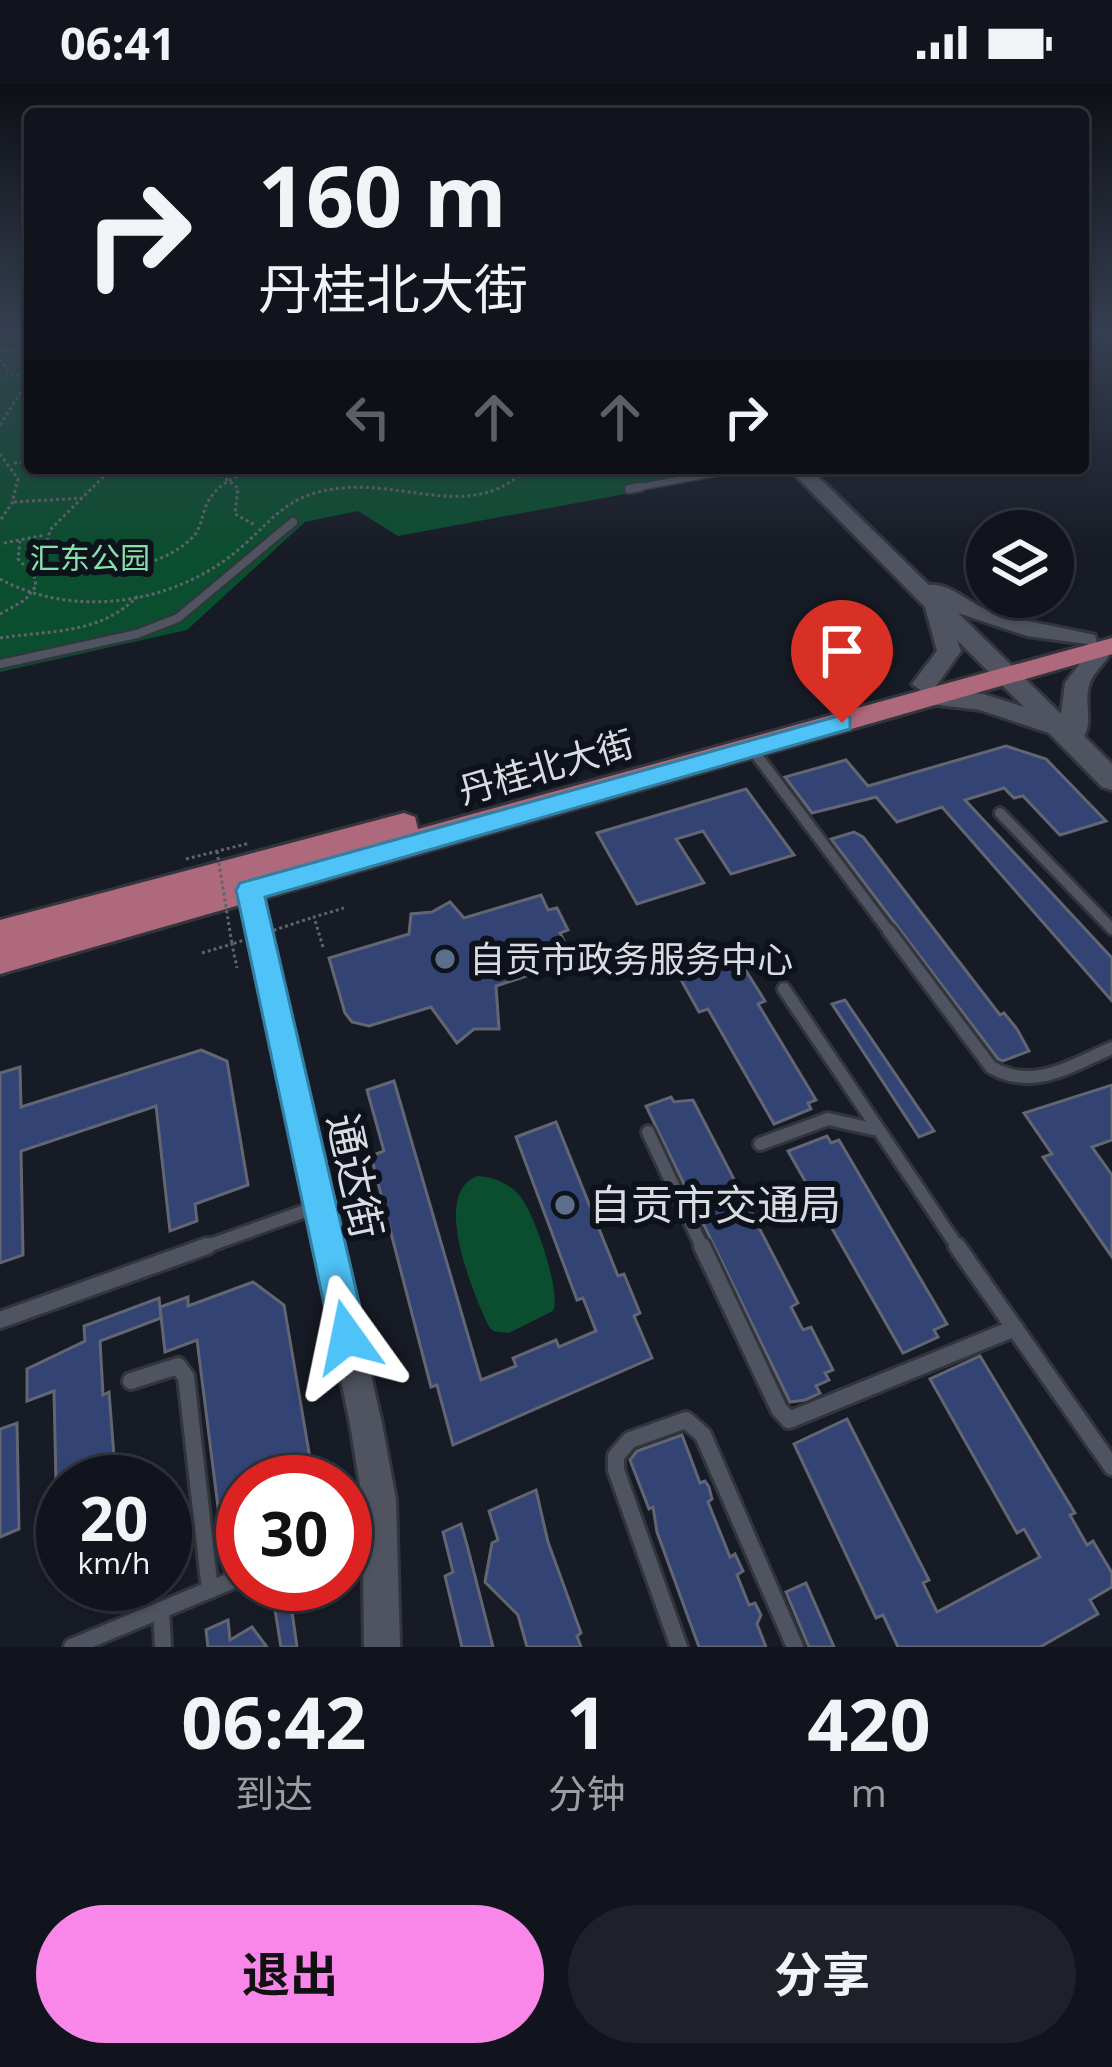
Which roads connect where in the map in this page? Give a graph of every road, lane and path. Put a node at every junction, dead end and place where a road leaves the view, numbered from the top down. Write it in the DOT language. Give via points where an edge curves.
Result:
graph roads {
  1 [pos="0,454"];
  2 [pos="24,462"];
  3 [pos="10,463"];
  4 [pos="106,474"];
  5 [pos="220,474"];
  6 [pos="244,474"];
  7 [pos="710,474"];
  8 [pos="803,474"];
  9 [pos="815,474"];
  10 [pos="230,480"];
  11 [pos="629,489"];
  12 [pos="84,498"];
  13 [pos="13,502"];
  14 [pos="0,521"];
  15 [pos="293,522"];
  16 [pos="256,526"];
  17 [pos="47,535"];
  18 [pos="20,541"];
  19 [pos="4,543"];
  20 [pos="925,588"];
  21 [pos="139,595"];
  22 [pos="0,614"];
  23 [pos="0,638"];
  24 [pos="1104,642"];
  25 [pos="0,664"];
  26 [pos="1007,669"];
  27 [pos="928,691"];
  28 [pos="1070,731"];
  29 [pos="752,748"];
  30 [pos="1112,764"];
  31 [pos="1112,780"];
  32 [pos="1000,813"];
  33 [pos="217,851"];
  34 [pos="186,859"];
  35 [pos="248,867"];
  36 [pos="344,908"];
  37 [pos="314,917"];
  38 [pos="1112,929"];
  39 [pos="0,934"];
  40 [pos="232,944"];
  41 [pos="323,947"];
  42 [pos="202,953"];
  43 [pos="0,959"];
  44 [pos="237,968"];
  45 [pos="784,989"];
  46 [pos="1112,1048"];
  47 [pos="876,1130"];
  48 [pos="648,1132"];
  49 [pos="760,1144"];
  50 [pos="319,1206"];
  51 [pos="0,1321"];
  52 [pos="1015,1328"];
  53 [pos="131,1381"];
  54 [pos="1112,1467"];
  55 [pos="380,1520"];
  56 [pos="372,1523"];
  57 [pos="216,1587"];
  58 [pos="210,1590"];
  59 [pos="192,1597"];
  60 [pos="159,1611"];
  61 [pos="161,1611"];
  62 [pos="72,1647"];
  63 [pos="163,1647"];
  64 [pos="382,1647"];
  65 [pos="679,1647"];
  66 [pos="795,1647"];
  1 -- 3 [label="path"];
  2 -- 3 [label="path"];
  3 -- 13 [label="path" via="18,479"];
  4 -- 12 [label="path"];
  5 -- 10 [label="path"];
  6 -- 10 [label="path"];
  7 -- 11 [label="lane"];
  8 -- 20 [label="main road"];
  9 -- 20 [label="main road"];
  10 -- 16 [label="path" via="238,488 235,514"];
  10 -- 17 [label="path" via="208,500 192,538 153,559 78,565 54,554"];
  12 -- 13 [label="path"];
  12 -- 17 [label="path"];
  13 -- 14 [label="path"];
  15 -- 25 [label="lane" via="178,618"];
  17 -- 18 [label="path"];
  18 -- 19 [label="path"];
  18 -- 22 [label="path" via="18,559 36,586"];
  20 -- 24 [label="main road" via="1028,630"];
  20 -- 26 [label="main road"];
  20 -- 27 [label="main road" via="949,651"];
  21 -- 23 [label="path" via="99,624"];
  24 -- 26 [label="main road, 丹桂北大街"];
  24 -- 28 [label="main road" via="1071,698"];
  26 -- 27 [label="main road, 丹桂北大街"];
  26 -- 28 [label="main road"];
  27 -- 28 [label="main road"];
  27 -- 29 [label="main road, 丹桂北大街"];
  27 -- 35 [label="main road, 丹桂北大街"];
  28 -- 30 [label="main road"];
  28 -- 31 [label="main road"];
  29 -- 35 [label="main road, 丹桂北大街"];
  29 -- 46 [label="lane" via="1005,1079 1028,1082"];
  32 -- 38 [label="lane"];
  33 -- 34 [label="path"];
  33 -- 35 [label="path"];
  33 -- 40 [label="path, bridge"];
  35 -- 39 [label="main road, 丹桂北大街"];
  35 -- 43 [label="main road, 丹桂北大街"];
  35 -- 50 [label="street, 通达街"];
  36 -- 37 [label="path"];
  37 -- 40 [label="path, bridge"];
  37 -- 41 [label="path"];
  40 -- 42 [label="path"];
  40 -- 44 [label="path"];
  45 -- 47 [label="lane"];
  47 -- 49 [label="lane" via="828,1119"];
  47 -- 52 [label="lane"];
  48 -- 52 [label="lane" via="789,1420"];
  50 -- 51 [label="lane"];
  50 -- 55 [label="street, 通达街"];
  52 -- 54 [label="lane"];
  53 -- 58 [label="lane" via="168,1366 186,1376"];
  55 -- 56 [label="lane"];
  55 -- 64 [label="street, 通达街"];
  57 -- 58 [label="lane"];
  58 -- 59 [label="lane"];
  60 -- 62 [label="lane"];
  61 -- 63 [label="lane"];
  65 -- 66 [label="lane" via="616,1456 630,1440 686,1420 704,1435"];
}
